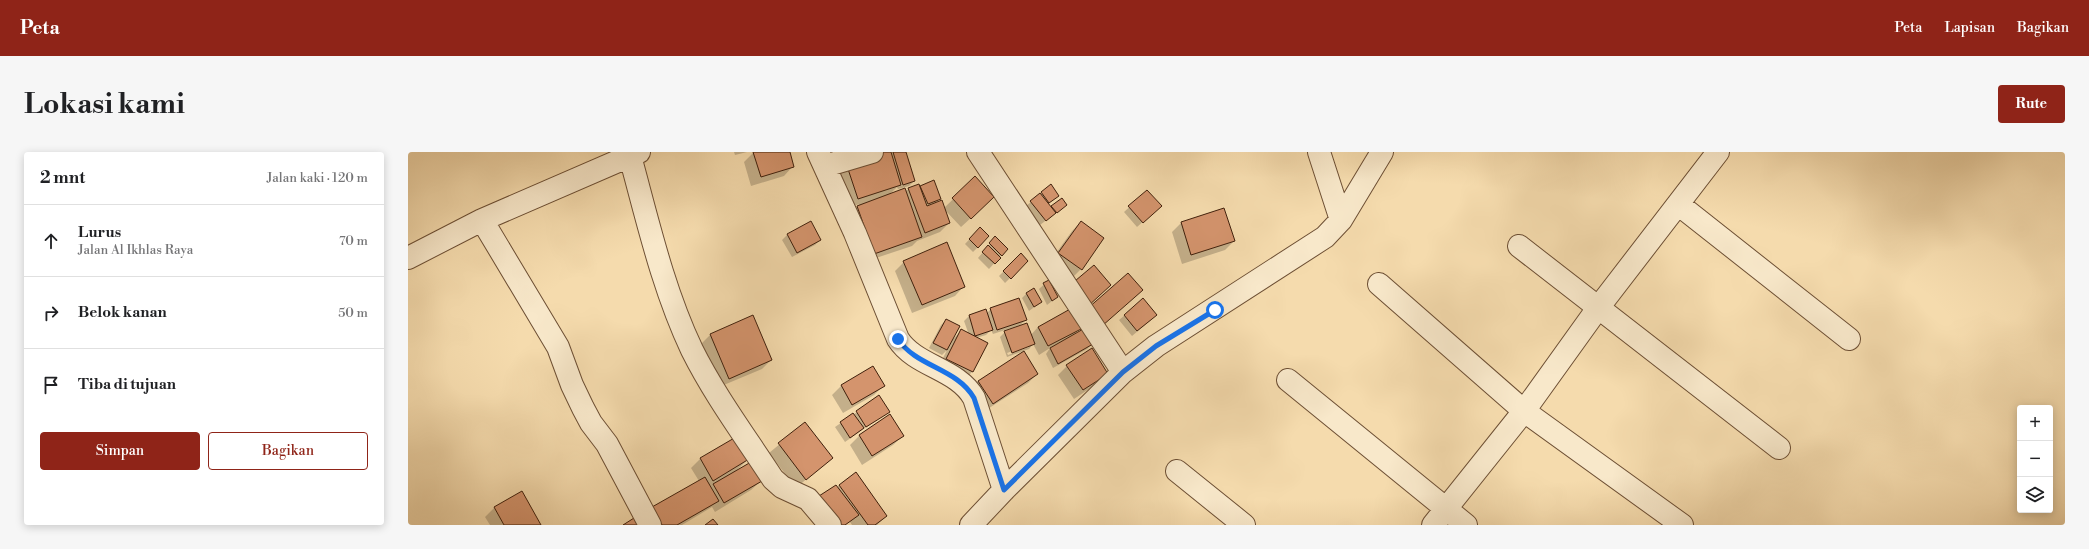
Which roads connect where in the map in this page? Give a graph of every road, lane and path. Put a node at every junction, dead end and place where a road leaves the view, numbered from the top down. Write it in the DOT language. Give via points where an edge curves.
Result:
graph roads {
  1 [pos="872,152"];
  2 [pos="978,152"];
  3 [pos="1319,152"];
  4 [pos="1382,152"];
  5 [pos="1718,152"];
  6 [pos="634,154"];
  7 [pos="822,159"];
  8 [pos="1678,204"];
  9 [pos="482,220"];
  10 [pos="1341,220"];
  11 [pos="1519,246"];
  12 [pos="408,258"];
  13 [pos="1379,284"];
  14 [pos="1598,308"];
  15 [pos="1849,339"];
  16 [pos="1123,372"];
  17 [pos="1288,380"];
  18 [pos="1524,411"];
  19 [pos="1779,448"];
  20 [pos="1177,471"];
  21 [pos="1004,490"];
  22 [pos="1438,517"];
  23 [pos="650,525"];
  24 [pos="830,525"];
  25 [pos="971,525"];
  26 [pos="1244,525"];
  27 [pos="1466,525"];
  28 [pos="1682,525"];
  1 -- 7 [label="street"];
  2 -- 16 [label="street"];
  3 -- 10 [label="street"];
  4 -- 10 [label="street"];
  5 -- 8 [label="street"];
  6 -- 9 [label="street"];
  6 -- 24 [label="street" via="660,266 675,311 693,350 720,401 773,479 782,487 808,499"];
  7 -- 21 [label="street" via="898,339 909,352 960,380 969,389"];
  8 -- 14 [label="street"];
  8 -- 15 [label="street"];
  9 -- 12 [label="street"];
  9 -- 23 [label="street" via="558,347 583,408 606,444"];
  10 -- 16 [label="street" via="1311,248 1156,346"];
  11 -- 14 [label="street"];
  13 -- 18 [label="street"];
  14 -- 18 [label="street"];
  14 -- 19 [label="street"];
  16 -- 21 [label="street"];
  17 -- 22 [label="street"];
  18 -- 22 [label="street"];
  18 -- 28 [label="street"];
  20 -- 26 [label="street"];
  21 -- 25 [label="street"];
  22 -- 27 [label="street"];
}
